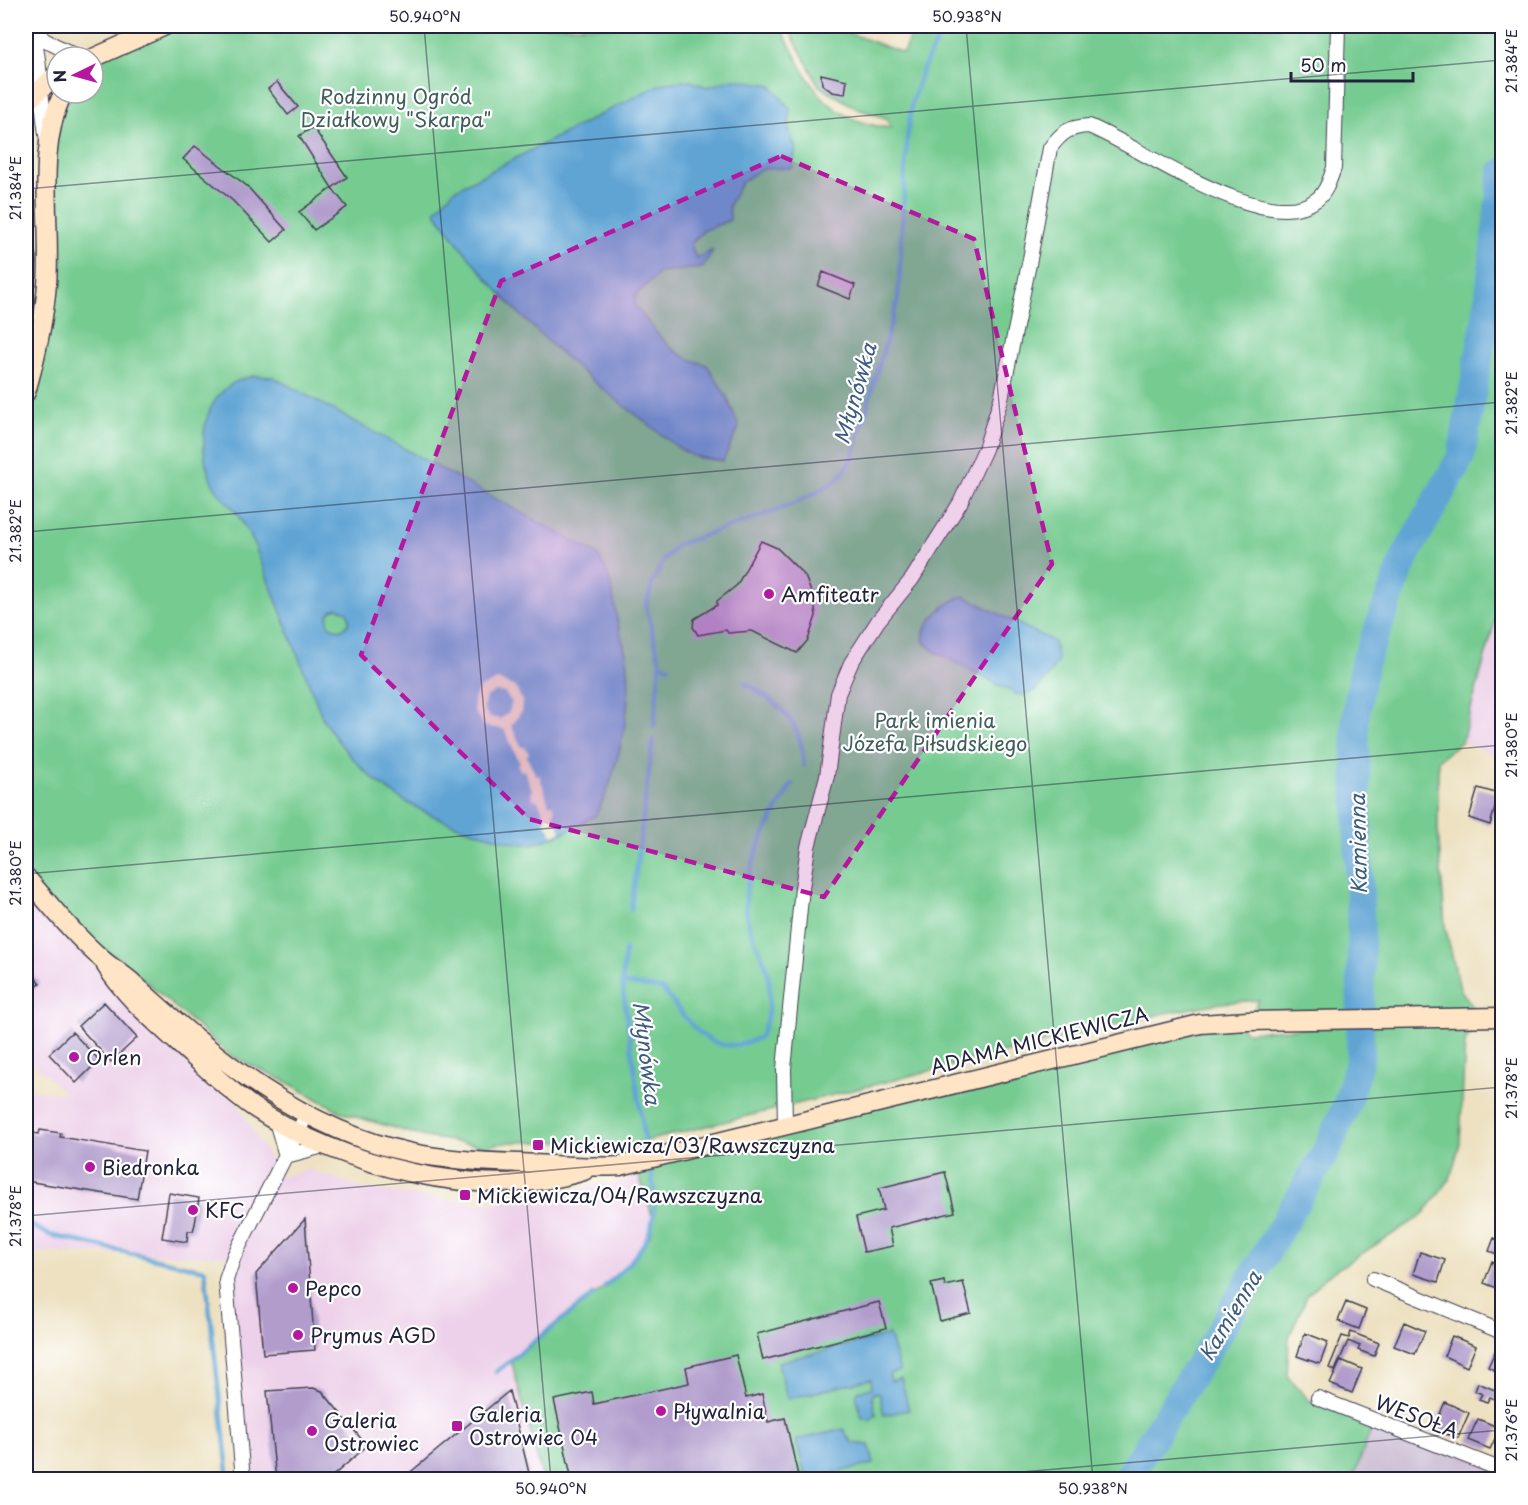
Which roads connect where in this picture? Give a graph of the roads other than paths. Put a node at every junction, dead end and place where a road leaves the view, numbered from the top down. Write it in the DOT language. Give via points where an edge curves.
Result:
graph roads {
  1 [pos="31,26"];
  2 [pos="164,26"];
  3 [pos="1338,26"];
  4 [pos="55,45"];
  5 [pos="105,53"];
  6 [pos="33,89"];
  7 [pos="26,103"];
  8 [pos="58,105"];
  9 [pos="47,142"];
  10 [pos="26,256"];
  11 [pos="26,263"];
  12 [pos="26,392"];
  13 [pos="26,877"];
  14 [pos="104,962"];
  15 [pos="1503,1017"];
  16 [pos="307,1114"];
  17 [pos="276,1121"];
  18 [pos="785,1125"];
  19 [pos="298,1133"];
  20 [pos="327,1145"];
  21 [pos="286,1156"];
  22 [pos="594,1168"];
  23 [pos="1373,1280"];
  24 [pos="1503,1332"];
  25 [pos="1318,1398"];
  26 [pos="1503,1470"];
  27 [pos="243,1479"];
  1 -- 4 [label="street"];
  1 -- 6 [label="street" via="38,47"];
  2 -- 5 [label="street"];
  3 -- 18 [label="street" via="1334,168 1317,200 1278,210 1243,201 1171,170 1089,126 1072,127 1050,148 1001,399 985,449 960,503 912,579 851,663 838,694 826,776 802,888 784,1069"];
  6 -- 7 [label="street"];
  6 -- 9 [label="street"];
  8 -- 9 [label="street"];
  9 -- 12 [label="street" via="47,284"];
  10 -- 11 [label="street"];
  13 -- 14 [label="street, ADAMA MICKIEWICZA"];
  14 -- 16 [label="street, ADAMA MICKIEWICZA" via="225,1063"];
  14 -- 17 [label="street, ADAMA MICKIEWICZA" via="120,988 164,1030 231,1090"];
  15 -- 18 [label="street, ADAMA MICKIEWICZA" via="1200,1024"];
  16 -- 19 [label="street"];
  16 -- 22 [label="street, ADAMA MICKIEWICZA" via="354,1135 411,1152 464,1160"];
  17 -- 19 [label="street, ADAMA MICKIEWICZA"];
  17 -- 21 [label="street"];
  18 -- 22 [label="street, ADAMA MICKIEWICZA"];
  19 -- 20 [label="street, ADAMA MICKIEWICZA"];
  19 -- 21 [label="street"];
  20 -- 21 [label="street"];
  20 -- 22 [label="street, ADAMA MICKIEWICZA" via="392,1167 466,1180 540,1181"];
  21 -- 27 [label="street" via="234,1256 226,1280"];
  23 -- 24 [label="street"];
  25 -- 26 [label="street, WESOŁA"];
}
